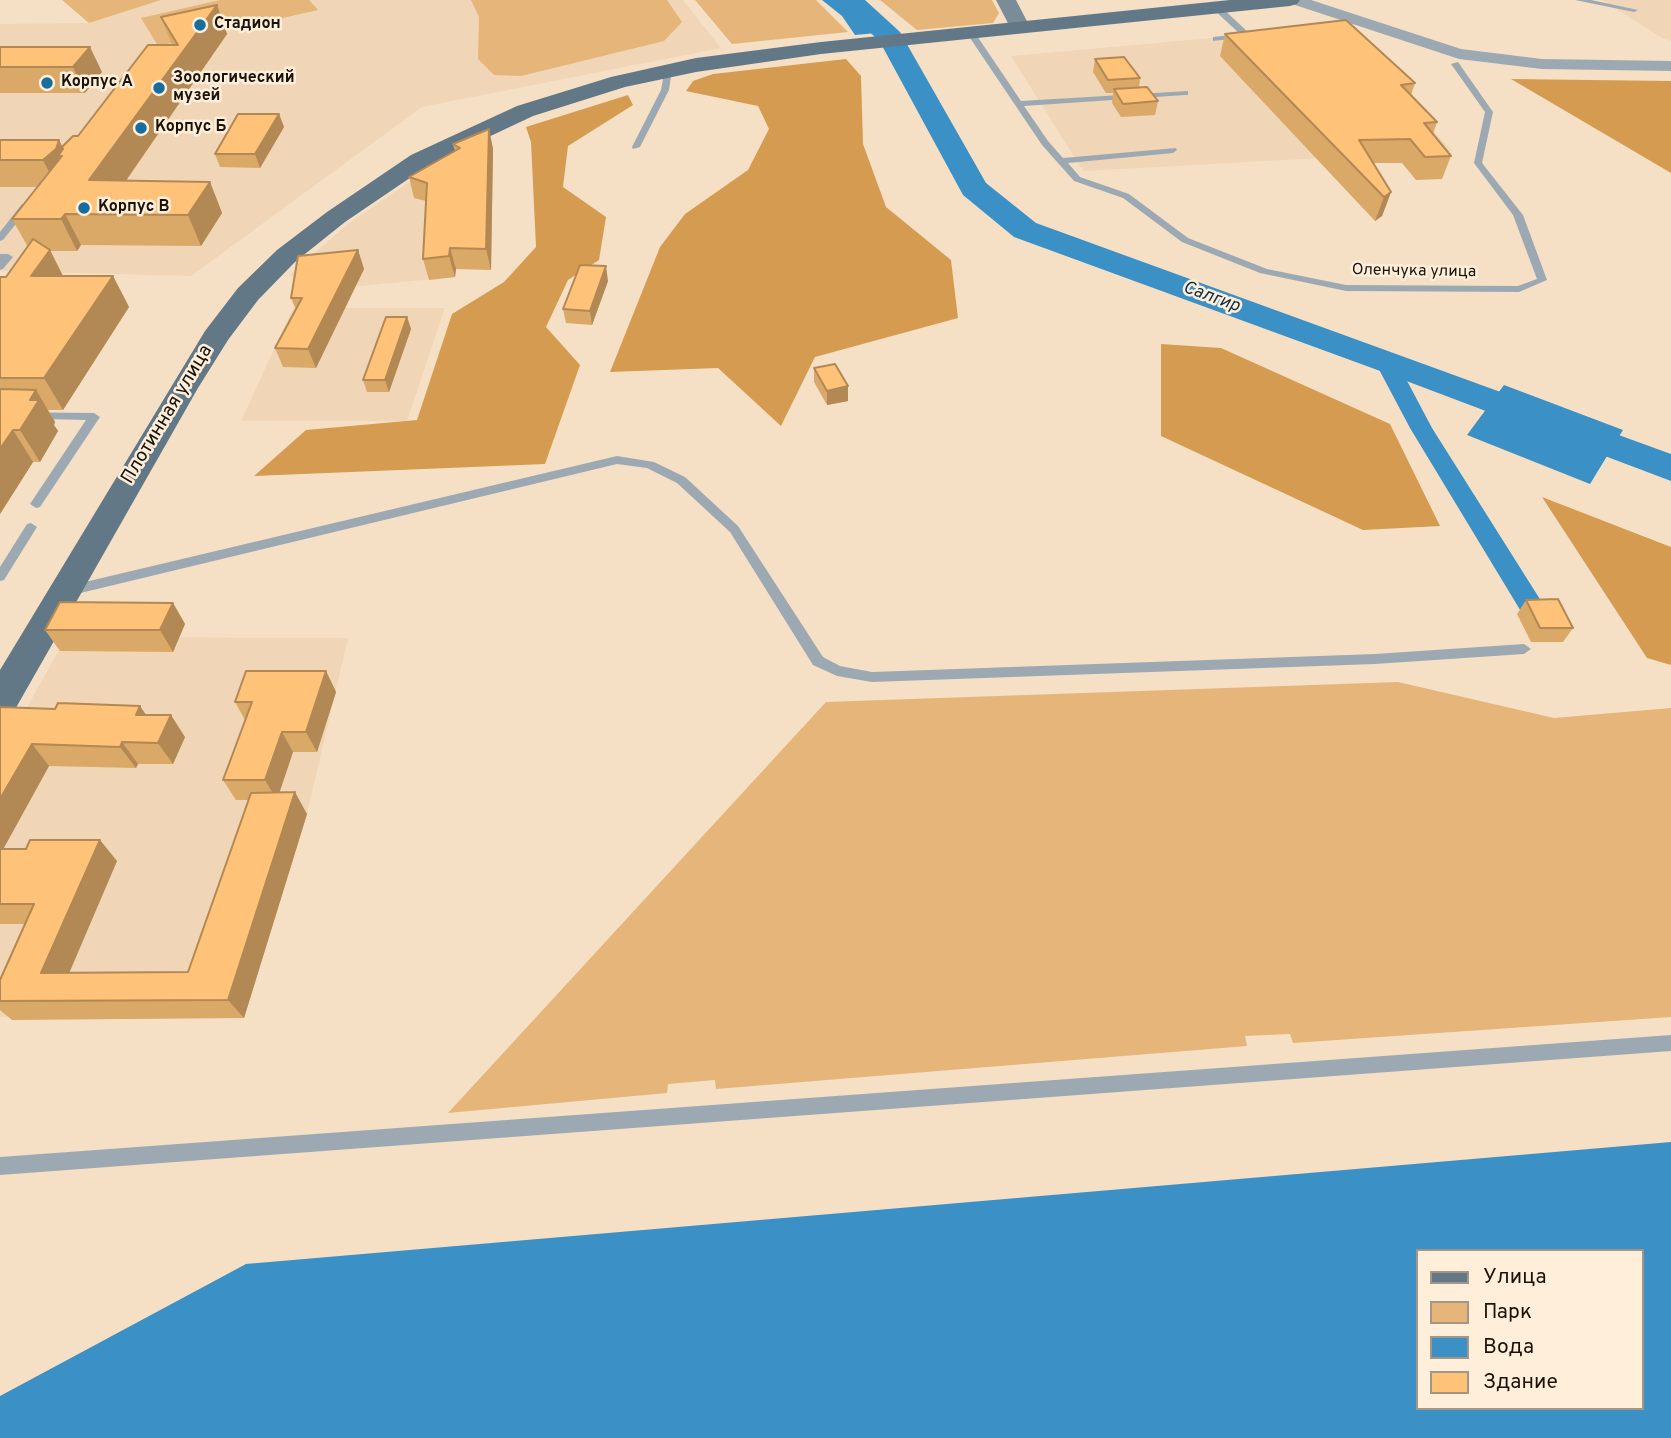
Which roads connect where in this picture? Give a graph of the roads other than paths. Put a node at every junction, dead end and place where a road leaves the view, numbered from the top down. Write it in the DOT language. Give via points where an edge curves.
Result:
graph roads {
  1 [pos="1006,0"];
  2 [pos="1292,0"];
  3 [pos="1579,0"];
  4 [pos="1221,5"];
  5 [pos="1634,10"];
  6 [pos="1019,27"];
  7 [pos="970,32"];
  8 [pos="1257,34"];
  9 [pos="1246,35"];
  10 [pos="1216,39"];
  11 [pos="1455,64"];
  12 [pos="1671,66"];
  13 [pos="668,70"];
  14 [pos="1185,93"];
  15 [pos="1019,104"];
  16 [pos="636,147"];
  17 [pos="1173,150"];
  18 [pos="1062,161"];
  19 [pos="35,194"];
  20 [pos="0,238"];
  21 [pos="0,257"];
  22 [pos="0,267"];
  23 [pos="0,415"];
  24 [pos="36,504"];
  25 [pos="31,527"];
  26 [pos="0,577"];
  27 [pos="63,593"];
  28 [pos="1524,649"];
  29 [pos="0,703"];
  30 [pos="1671,1043"];
  31 [pos="0,1166"];
  1 -- 6 [label="main road"];
  2 -- 4 [label="main road, Плотинная улица"];
  2 -- 12 [label="street" via="1459,54 1542,64"];
  3 -- 5 [label="lane"];
  4 -- 6 [label="main road, Плотинная улица"];
  4 -- 9 [label="lane"];
  6 -- 7 [label="main road, Плотинная улица"];
  7 -- 13 [label="main road, Плотинная улица"];
  7 -- 15 [label="lane, Оленчука улица"];
  8 -- 9 [label="lane"];
  9 -- 10 [label="lane"];
  11 -- 18 [label="lane, Оленчука улица" via="1489,113 1478,163 1518,215 1542,280 1519,289 1346,288 1264,271 1185,240 1126,196 1077,179"];
  13 -- 16 [label="lane" via="665,90"];
  13 -- 27 [label="main road, Плотинная улица" via="526,111 452,143 395,176 286,256 248,294 215,337"];
  14 -- 15 [label="lane"];
  15 -- 18 [label="lane, Оленчука улица"];
  17 -- 18 [label="lane"];
  19 -- 20 [label="lane"];
  21 -- 22 [label="lane" via="8,257"];
  23 -- 24 [label="lane" via="94,417"];
  25 -- 26 [label="lane"];
  27 -- 28 [label="lane" via="617,460 650,465 681,480 734,529 818,661 837,671 872,677 1375,659"];
  27 -- 29 [label="main road, Плотинная улица"];
  30 -- 31 [label="lane"];
}
